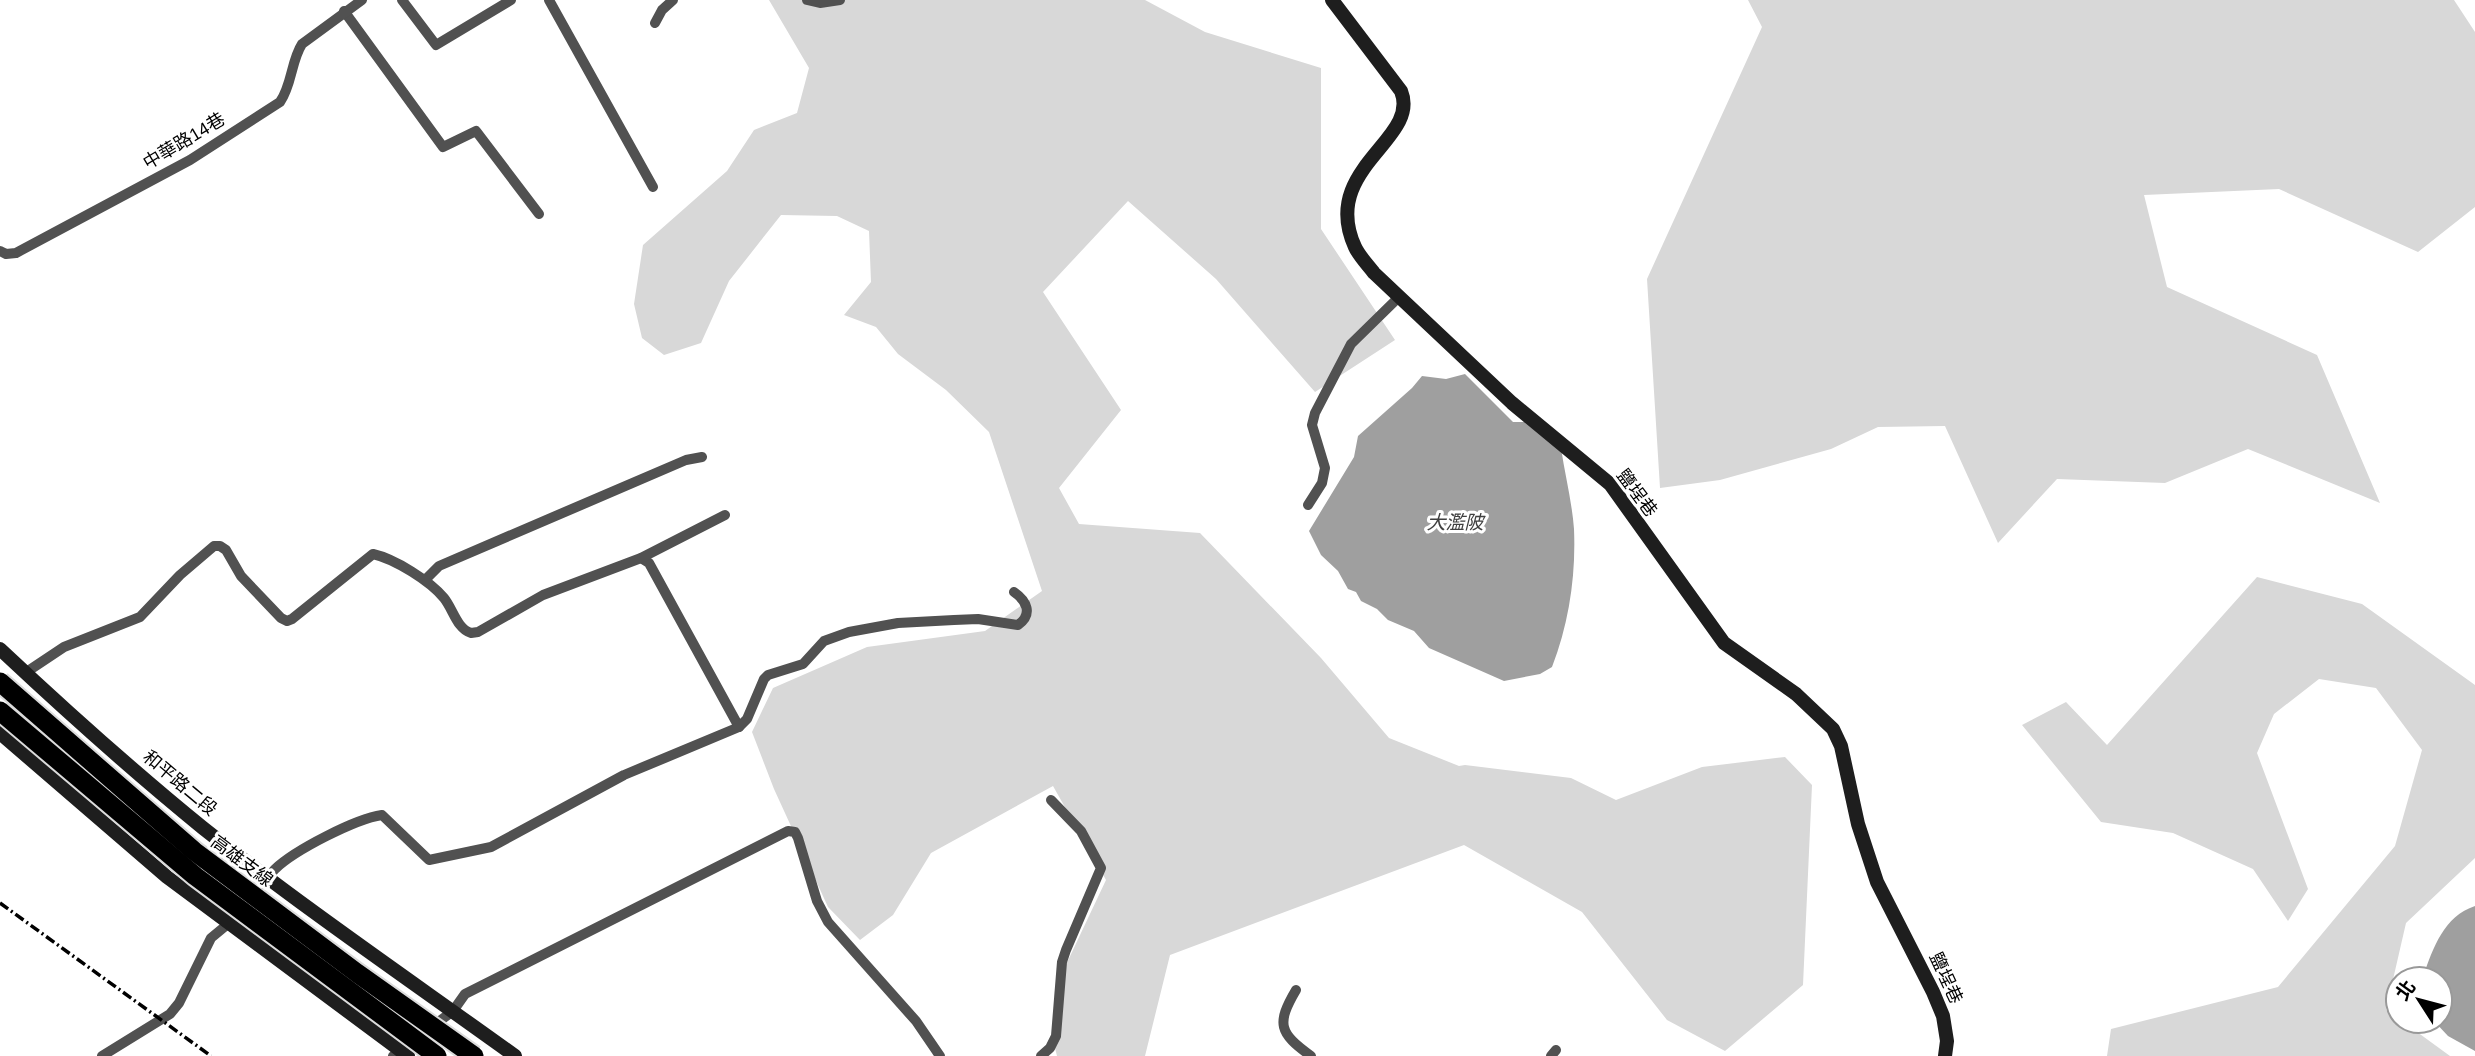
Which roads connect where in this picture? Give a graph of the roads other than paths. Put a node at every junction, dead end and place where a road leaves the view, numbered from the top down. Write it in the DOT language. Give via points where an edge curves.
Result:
graph roads {
  1 [pos="362,0"];
  2 [pos="402,0"];
  3 [pos="511,0"];
  4 [pos="549,0"];
  5 [pos="673,0"];
  6 [pos="807,0"];
  7 [pos="840,0"];
  8 [pos="1332,0"];
  9 [pos="344,11"];
  10 [pos="655,23"];
  11 [pos="653,187"];
  12 [pos="539,214"];
  13 [pos="0,251"];
  14 [pos="1399,297"];
  15 [pos="702,457"];
  16 [pos="1308,505"];
  17 [pos="725,515"];
  18 [pos="641,558"];
  19 [pos="425,580"];
  20 [pos="1014,592"];
  21 [pos="0,649"];
  22 [pos="25,673"];
  23 [pos="0,682"];
  24 [pos="0,711"];
  25 [pos="739,727"];
  26 [pos="0,733"];
  27 [pos="1051,800"];
  28 [pos="268,878"];
  29 [pos="231,923"];
  30 [pos="1296,990"];
  31 [pos="453,1011"];
  32 [pos="400,1054"];
  33 [pos="102,1056"];
  34 [pos="437,1056"];
  35 [pos="474,1056"];
  36 [pos="515,1056"];
  37 [pos="940,1056"];
  38 [pos="1041,1056"];
  39 [pos="1311,1056"];
  40 [pos="1945,1056"];
  1 -- 9 [label="street, 中華路14巷"];
  2 -- 3 [label="street" via="436,45"];
  4 -- 11 [label="street"];
  5 -- 10 [label="street"];
  6 -- 7 [label="street"];
  8 -- 14 [label="street, 鹽埕巷" via="1405,100 1404,113 1388,140 1354,184 1347,214 1356,250"];
  9 -- 12 [label="street" via="443,147 476,131"];
  9 -- 13 [label="street, 中華路14巷" via="302,44 280,102 190,160 28,247 11,255"];
  14 -- 16 [label="street" via="1351,344 1315,413 1312,425 1325,468 1322,483"];
  14 -- 40 [label="street, 鹽埕巷" via="1512,403 1610,484 1724,643 1796,694 1833,729 1877,881 1943,1016"];
  15 -- 19 [label="street" via="439,566"];
  17 -- 18 [label="street"];
  18 -- 19 [label="street" via="543,595 471,633"];
  18 -- 25 [label="street" via="649,563"];
  19 -- 22 [label="street" via="373,554 286,621 242,576 226,550 214,547 140,617 64,647"];
  20 -- 25 [label="street" via="1027,606 1018,625 978,620 898,623 824,641 803,664 764,679"];
  21 -- 22 [label="street, 和平路二段"];
  22 -- 28 [label="street, 和平路二段" via="167,798"];
  23 -- 35 [label="highway, 高雄支線, bridge" via="194,851"];
  24 -- 34 [label="highway, bridge" via="195,876"];
  25 -- 28 [label="street" via="624,775 491,846 429,860 382,814 363,818 314,844"];
  26 -- 29 [label="street" via="167,877"];
  27 -- 38 [label="street" via="1082,831 1101,868 1062,962 1054,1042"];
  28 -- 29 [label="street"];
  28 -- 31 [label="street, 和平路二段"];
  29 -- 32 [label="street"];
  29 -- 33 [label="street" via="211,938 170,1014"];
  30 -- 39 [label="street" via="1283,1012 1284,1029"];
  31 -- 32 [label="street"];
  31 -- 36 [label="street, 和平路二段"];
  31 -- 37 [label="street" via="465,994 788,831 798,838 828,922 916,1021"];
}
